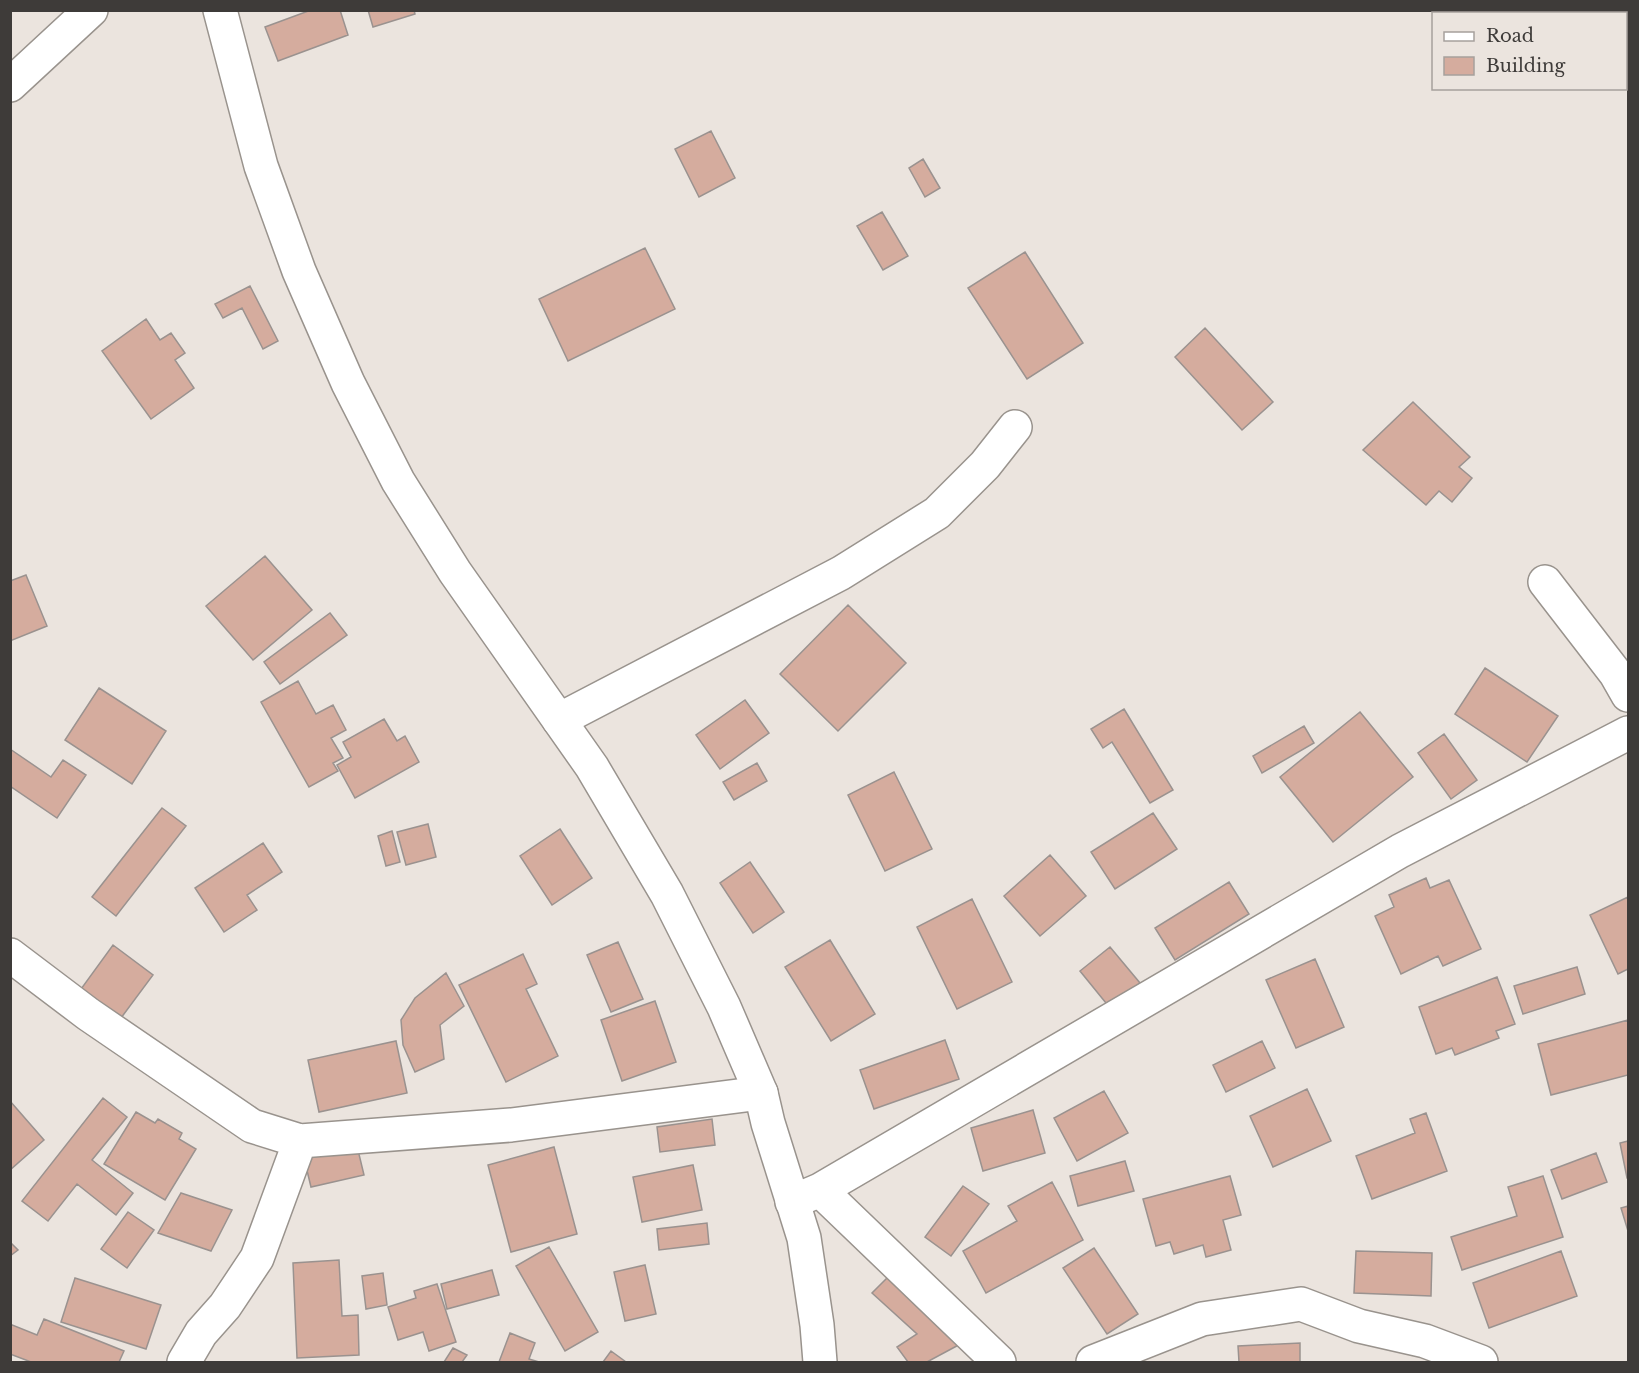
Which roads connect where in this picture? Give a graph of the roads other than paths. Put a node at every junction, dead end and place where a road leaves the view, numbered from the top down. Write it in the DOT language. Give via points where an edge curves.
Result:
graph roads {
  1 [pos="91,10"];
  2 [pos="220,10"];
  3 [pos="10,85"];
  4 [pos="1015,427"];
  5 [pos="1545,582"];
  6 [pos="1629,696"];
  7 [pos="559,720"];
  8 [pos="1629,733"];
  9 [pos="10,955"];
  10 [pos="761,1093"];
  11 [pos="300,1141"];
  12 [pos="806,1196"];
  13 [pos="184,1362"];
  14 [pos="820,1362"];
  15 [pos="999,1362"];
  16 [pos="1093,1362"];
  17 [pos="1481,1362"];
  1 -- 3 [label="street"];
  2 -- 7 [label="street" via="261,165 299,271 348,383 398,481 455,572"];
  4 -- 7 [label="street" via="985,465 937,513 841,573"];
  5 -- 6 [label="street" via="1617,674"];
  7 -- 10 [label="street" via="592,767 667,894 724,1007"];
  8 -- 12 [label="street" via="1400,851"];
  9 -- 11 [label="street" via="88,1014 252,1126"];
  10 -- 11 [label="street" via="510,1125"];
  10 -- 12 [label="street" via="768,1123"];
  11 -- 13 [label="street" via="257,1258"];
  12 -- 14 [label="street" via="804,1238"];
  12 -- 15 [label="street"];
  16 -- 17 [label="street" via="1202,1319 1301,1304 1359,1326 1425,1341"];
}
